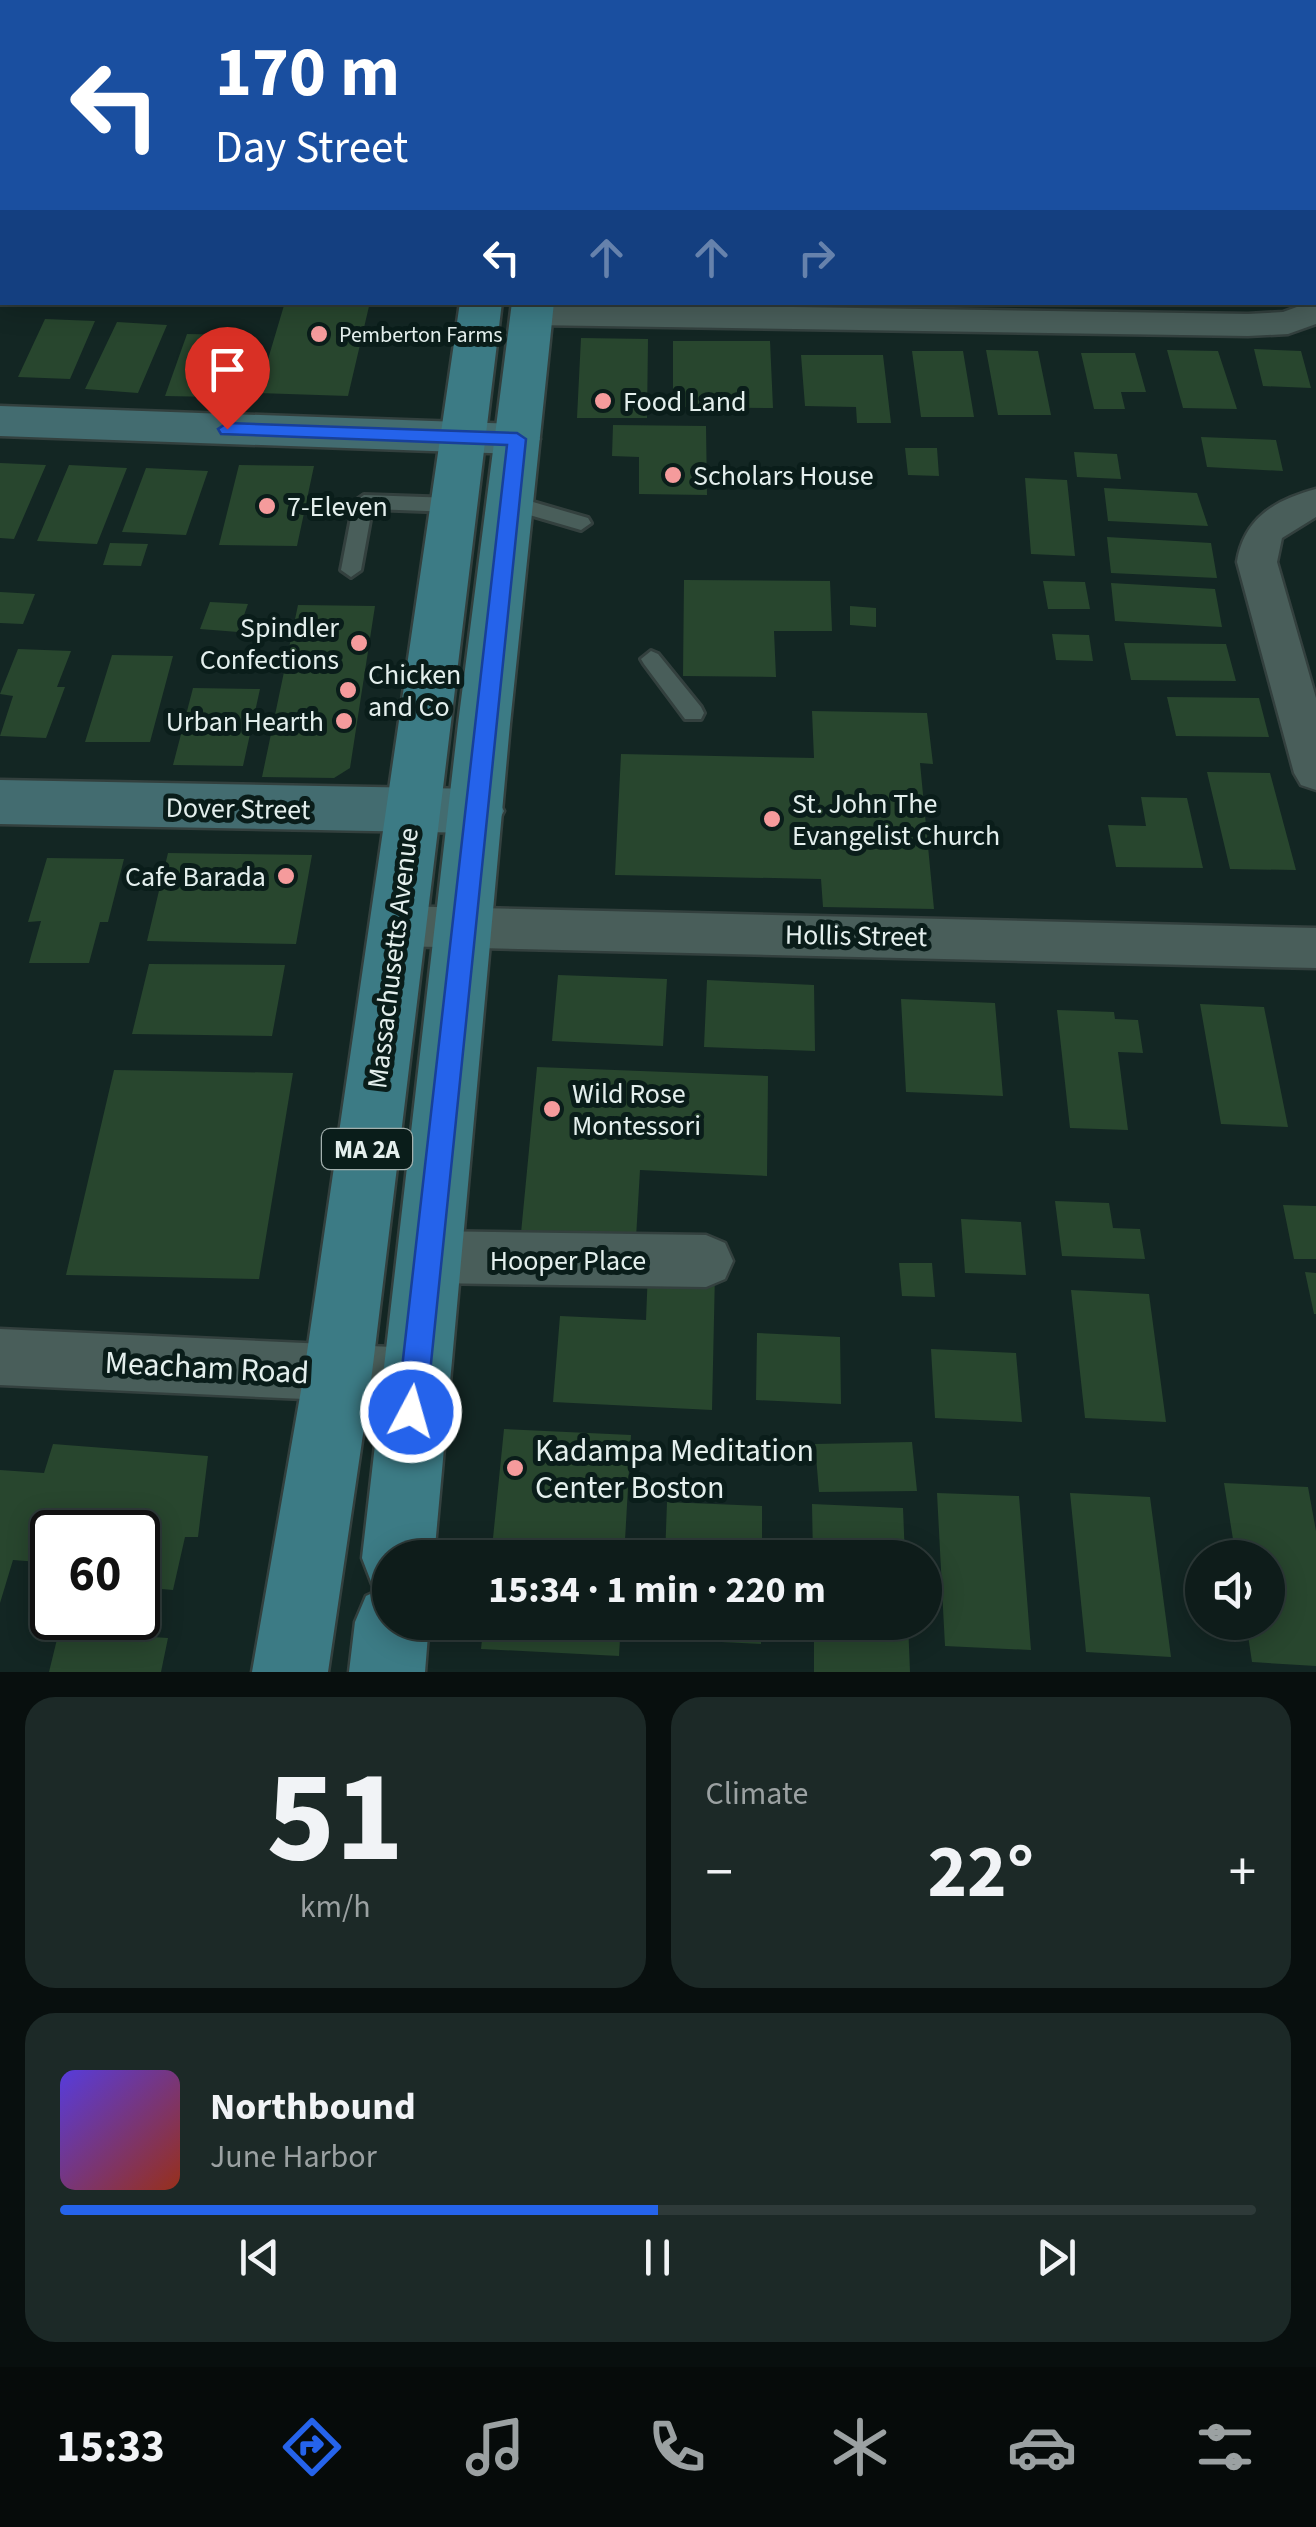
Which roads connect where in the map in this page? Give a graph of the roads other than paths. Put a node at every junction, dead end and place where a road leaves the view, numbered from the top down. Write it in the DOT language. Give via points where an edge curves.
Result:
graph roads {
  1 [pos="481,305"];
  2 [pos="532,308"];
  3 [pos="1316,311"];
  4 [pos="0,422"];
  5 [pos="462,437"];
  6 [pos="517,439"];
  7 [pos="509,502"];
  8 [pos="1316,502"];
  9 [pos="453,505"];
  10 [pos="581,522"];
  11 [pos="351,570"];
  12 [pos="650,659"];
  13 [pos="694,713"];
  14 [pos="1316,772"];
  15 [pos="0,802"];
  16 [pos="411,811"];
  17 [pos="477,811"];
  18 [pos="396,926"];
  19 [pos="466,926"];
  20 [pos="1316,948"];
  21 [pos="430,1257"];
  22 [pos="706,1261"];
  23 [pos="0,1357"];
  24 [pos="338,1373"];
  25 [pos="415,1376"];
  26 [pos="400,1540"];
  27 [pos="390,1640"];
  28 [pos="290,1672"];
  29 [pos="387,1672"];
  1 -- 5 [label="main road, Massachusetts Avenue / MA 2A"];
  2 -- 3 [label="street" via="1248,325 1288,323"];
  2 -- 6 [label="main road, MA 2A"];
  4 -- 5 [label="main road"];
  5 -- 6 [label="main road"];
  5 -- 9 [label="main road, Massachusetts Avenue / MA 2A"];
  6 -- 7 [label="main road, MA 2A"];
  7 -- 10 [label="lane"];
  7 -- 17 [label="main road, MA 2A"];
  8 -- 14 [label="street" via="1272,524 1259,538 1258,562"];
  9 -- 11 [label="lane" via="364,502"];
  9 -- 16 [label="main road, Massachusetts Avenue / MA 2A"];
  12 -- 13 [label="lane"];
  15 -- 16 [label="main road, Dover Street"];
  16 -- 17 [label="main road, Dover Street"];
  16 -- 18 [label="main road, Massachusetts Avenue / MA 2A"];
  17 -- 19 [label="main road, MA 2A"];
  18 -- 19 [label="street, Hollis Street"];
  18 -- 24 [label="main road, Massachusetts Avenue / MA 2A"];
  19 -- 20 [label="street, Hollis Street"];
  19 -- 21 [label="main road, MA 2A"];
  21 -- 22 [label="street, Hooper Place"];
  21 -- 25 [label="main road, MA 2A"];
  23 -- 24 [label="street, Meacham Road"];
  24 -- 25 [label="street, Meacham Road"];
  24 -- 28 [label="main road, Massachusetts Avenue / MA 2A"];
  25 -- 26 [label="main road, MA 2A"];
  27 -- 29 [label="main road"];
}
